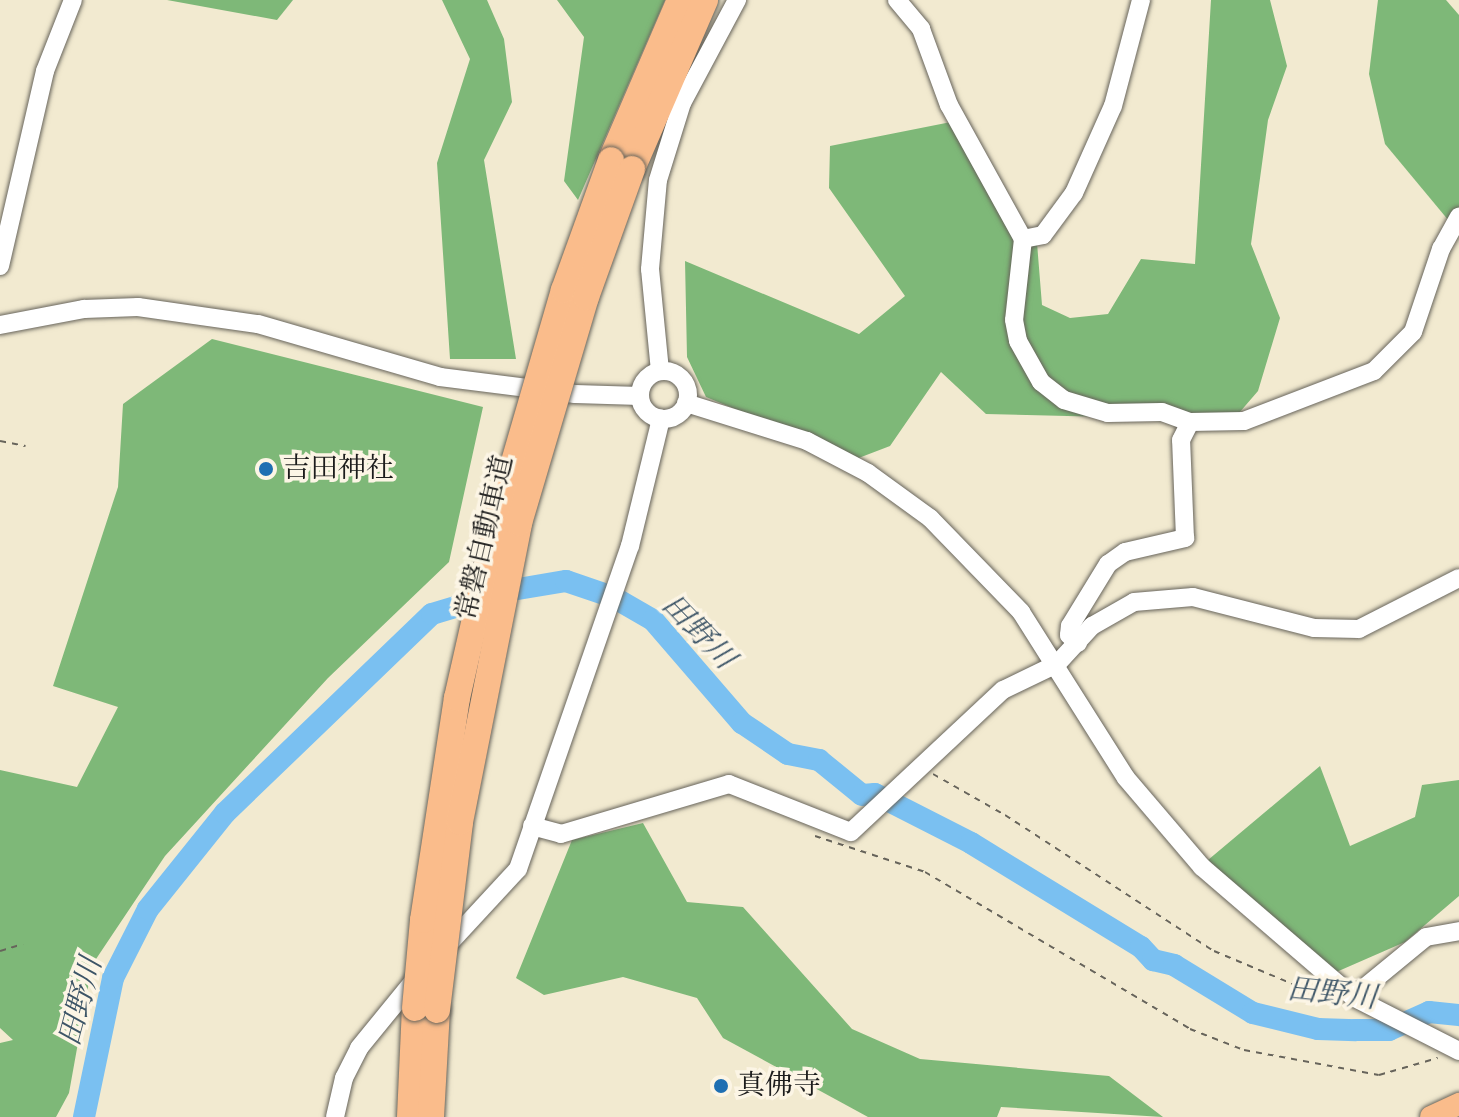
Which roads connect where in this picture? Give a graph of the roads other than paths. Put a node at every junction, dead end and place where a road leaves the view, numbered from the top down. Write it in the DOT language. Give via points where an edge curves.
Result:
graph roads {
  1 [pos="73,0"];
  2 [pos="680,0"];
  3 [pos="705,0"];
  4 [pos="737,0"];
  5 [pos="897,0"];
  6 [pos="1141,0"];
  7 [pos="621,164"];
  8 [pos="1459,217"];
  9 [pos="1023,239"];
  10 [pos="0,266"];
  11 [pos="0,325"];
  12 [pos="660,371"];
  13 [pos="640,396"];
  14 [pos="686,403"];
  15 [pos="661,419"];
  16 [pos="1190,422"];
  17 [pos="1459,578"];
  18 [pos="1078,643"];
  19 [pos="1057,664"];
  20 [pos="532,826"];
  21 [pos="1459,931"];
  22 [pos="1353,997"];
  23 [pos="426,1009"];
  24 [pos="1456,1050"];
  25 [pos="1459,1104"];
  26 [pos="335,1117"];
  27 [pos="410,1117"];
  28 [pos="431,1117"];
  29 [pos="1431,1117"];
  1 -- 10 [label="street" via="45,71"];
  2 -- 7 [label="highway, 常磐自動車道"];
  3 -- 7 [label="highway, 常磐自動車道"];
  4 -- 12 [label="street" via="682,103 658,180 650,269"];
  5 -- 9 [label="street" via="921,29 949,105"];
  6 -- 9 [label="street" via="1113,106 1074,193 1043,235"];
  7 -- 23 [label="highway, 常磐自動車道, bridge" via="546,349 491,547 452,727 423,920"];
  8 -- 16 [label="street" via="1441,249 1413,332 1383,365 1244,421"];
  9 -- 16 [label="street" via="1014,320 1026,363 1041,382 1085,408 1162,412"];
  11 -- 13 [label="street" via="84,309 138,307 258,324 440,377 575,394"];
  12 -- 13 [label="street" via="643,382"];
  12 -- 14 [label="street" via="684,383"];
  13 -- 15 [label="street" via="648,414"];
  14 -- 15 [label="street" via="679,414"];
  14 -- 19 [label="street" via="807,441 868,473 930,518 983,568"];
  15 -- 20 [label="street" via="625,560"];
  16 -- 18 [label="street" via="1181,440 1180,460 1185,538 1125,552 1108,564 1070,626 1069,635"];
  17 -- 18 [label="street" via="1359,629 1314,628 1193,597 1152,597 1105,616"];
  18 -- 19 [label="street"];
  19 -- 20 [label="street" via="1003,690 851,832 729,784 561,834"];
  19 -- 22 [label="street" via="1126,778 1202,867"];
  20 -- 26 [label="street" via="518,869 359,1048 344,1078"];
  21 -- 22 [label="street" via="1426,937"];
  22 -- 24 [label="street"];
  23 -- 27 [label="highway, 常磐自動車道"];
  23 -- 28 [label="highway, 常磐自動車道"];
  25 -- 29 [label="main road"];
}
